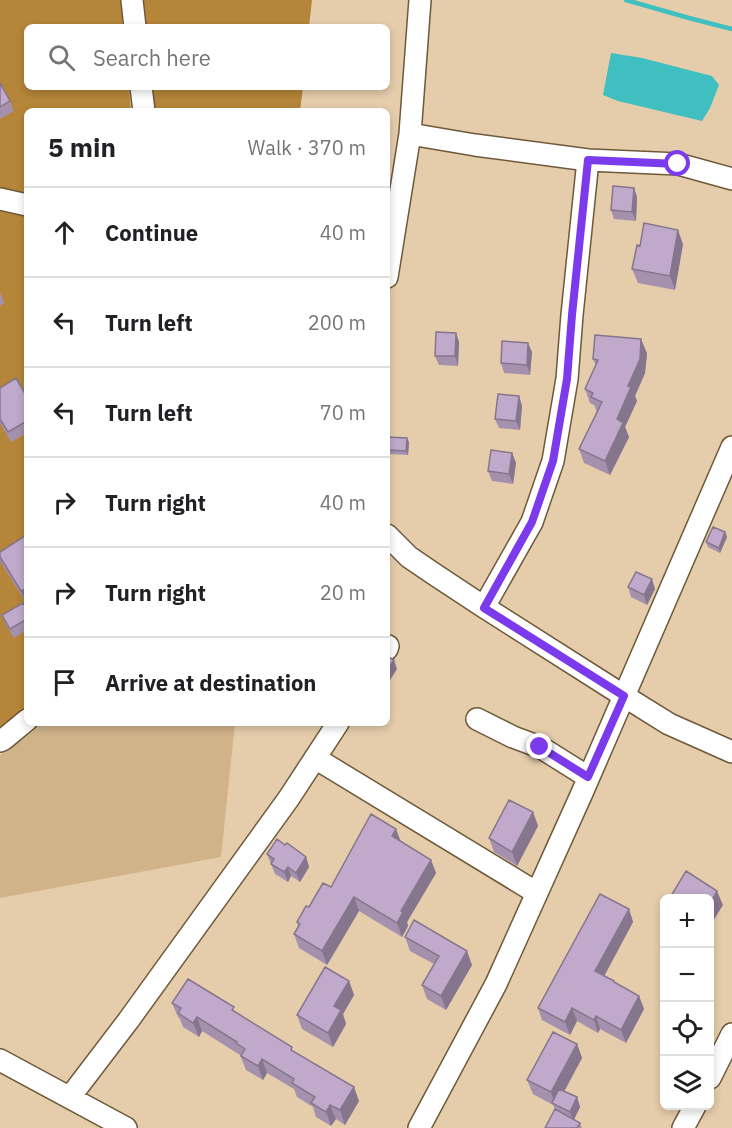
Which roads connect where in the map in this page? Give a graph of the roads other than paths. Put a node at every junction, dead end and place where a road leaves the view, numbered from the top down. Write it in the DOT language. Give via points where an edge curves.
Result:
graph roads {
  1 [pos="132,0"];
  2 [pos="420,0"];
  3 [pos="135,24"];
  4 [pos="141,90"];
  5 [pos="144,108"];
  6 [pos="410,134"];
  7 [pos="588,160"];
  8 [pos="732,179"];
  9 [pos="0,199"];
  10 [pos="24,204"];
  11 [pos="390,258"];
  12 [pos="732,447"];
  13 [pos="390,538"];
  14 [pos="484,608"];
  15 [pos="624,696"];
  16 [pos="477,719"];
  17 [pos="24,722"];
  18 [pos="336,726"];
  19 [pos="1,737"];
  20 [pos="732,752"];
  21 [pos="315,758"];
  22 [pos="588,777"];
  23 [pos="537,893"];
  24 [pos="731,1038"];
  25 [pos="0,1060"];
  26 [pos="714,1070"];
  27 [pos="70,1097"];
  28 [pos="693,1110"];
  29 [pos="126,1128"];
  30 [pos="419,1128"];
  31 [pos="683,1128"];
  1 -- 3 [label="street"];
  2 -- 6 [label="street"];
  4 -- 5 [label="street"];
  6 -- 7 [label="street"];
  6 -- 11 [label="street"];
  7 -- 8 [label="street" via="678,164"];
  7 -- 14 [label="street" via="567,379 553,461 532,522"];
  9 -- 10 [label="street"];
  12 -- 15 [label="street"];
  13 -- 14 [label="street" via="410,557"];
  14 -- 15 [label="street"];
  15 -- 20 [label="street" via="669,724"];
  15 -- 22 [label="street"];
  16 -- 22 [label="street" via="540,747"];
  17 -- 19 [label="street"];
  18 -- 21 [label="street"];
  21 -- 23 [label="street"];
  21 -- 27 [label="street"];
  22 -- 23 [label="street"];
  23 -- 30 [label="street" via="496,984"];
  24 -- 26 [label="street"];
  25 -- 27 [label="street"];
  27 -- 29 [label="street"];
  28 -- 31 [label="street"];
}
